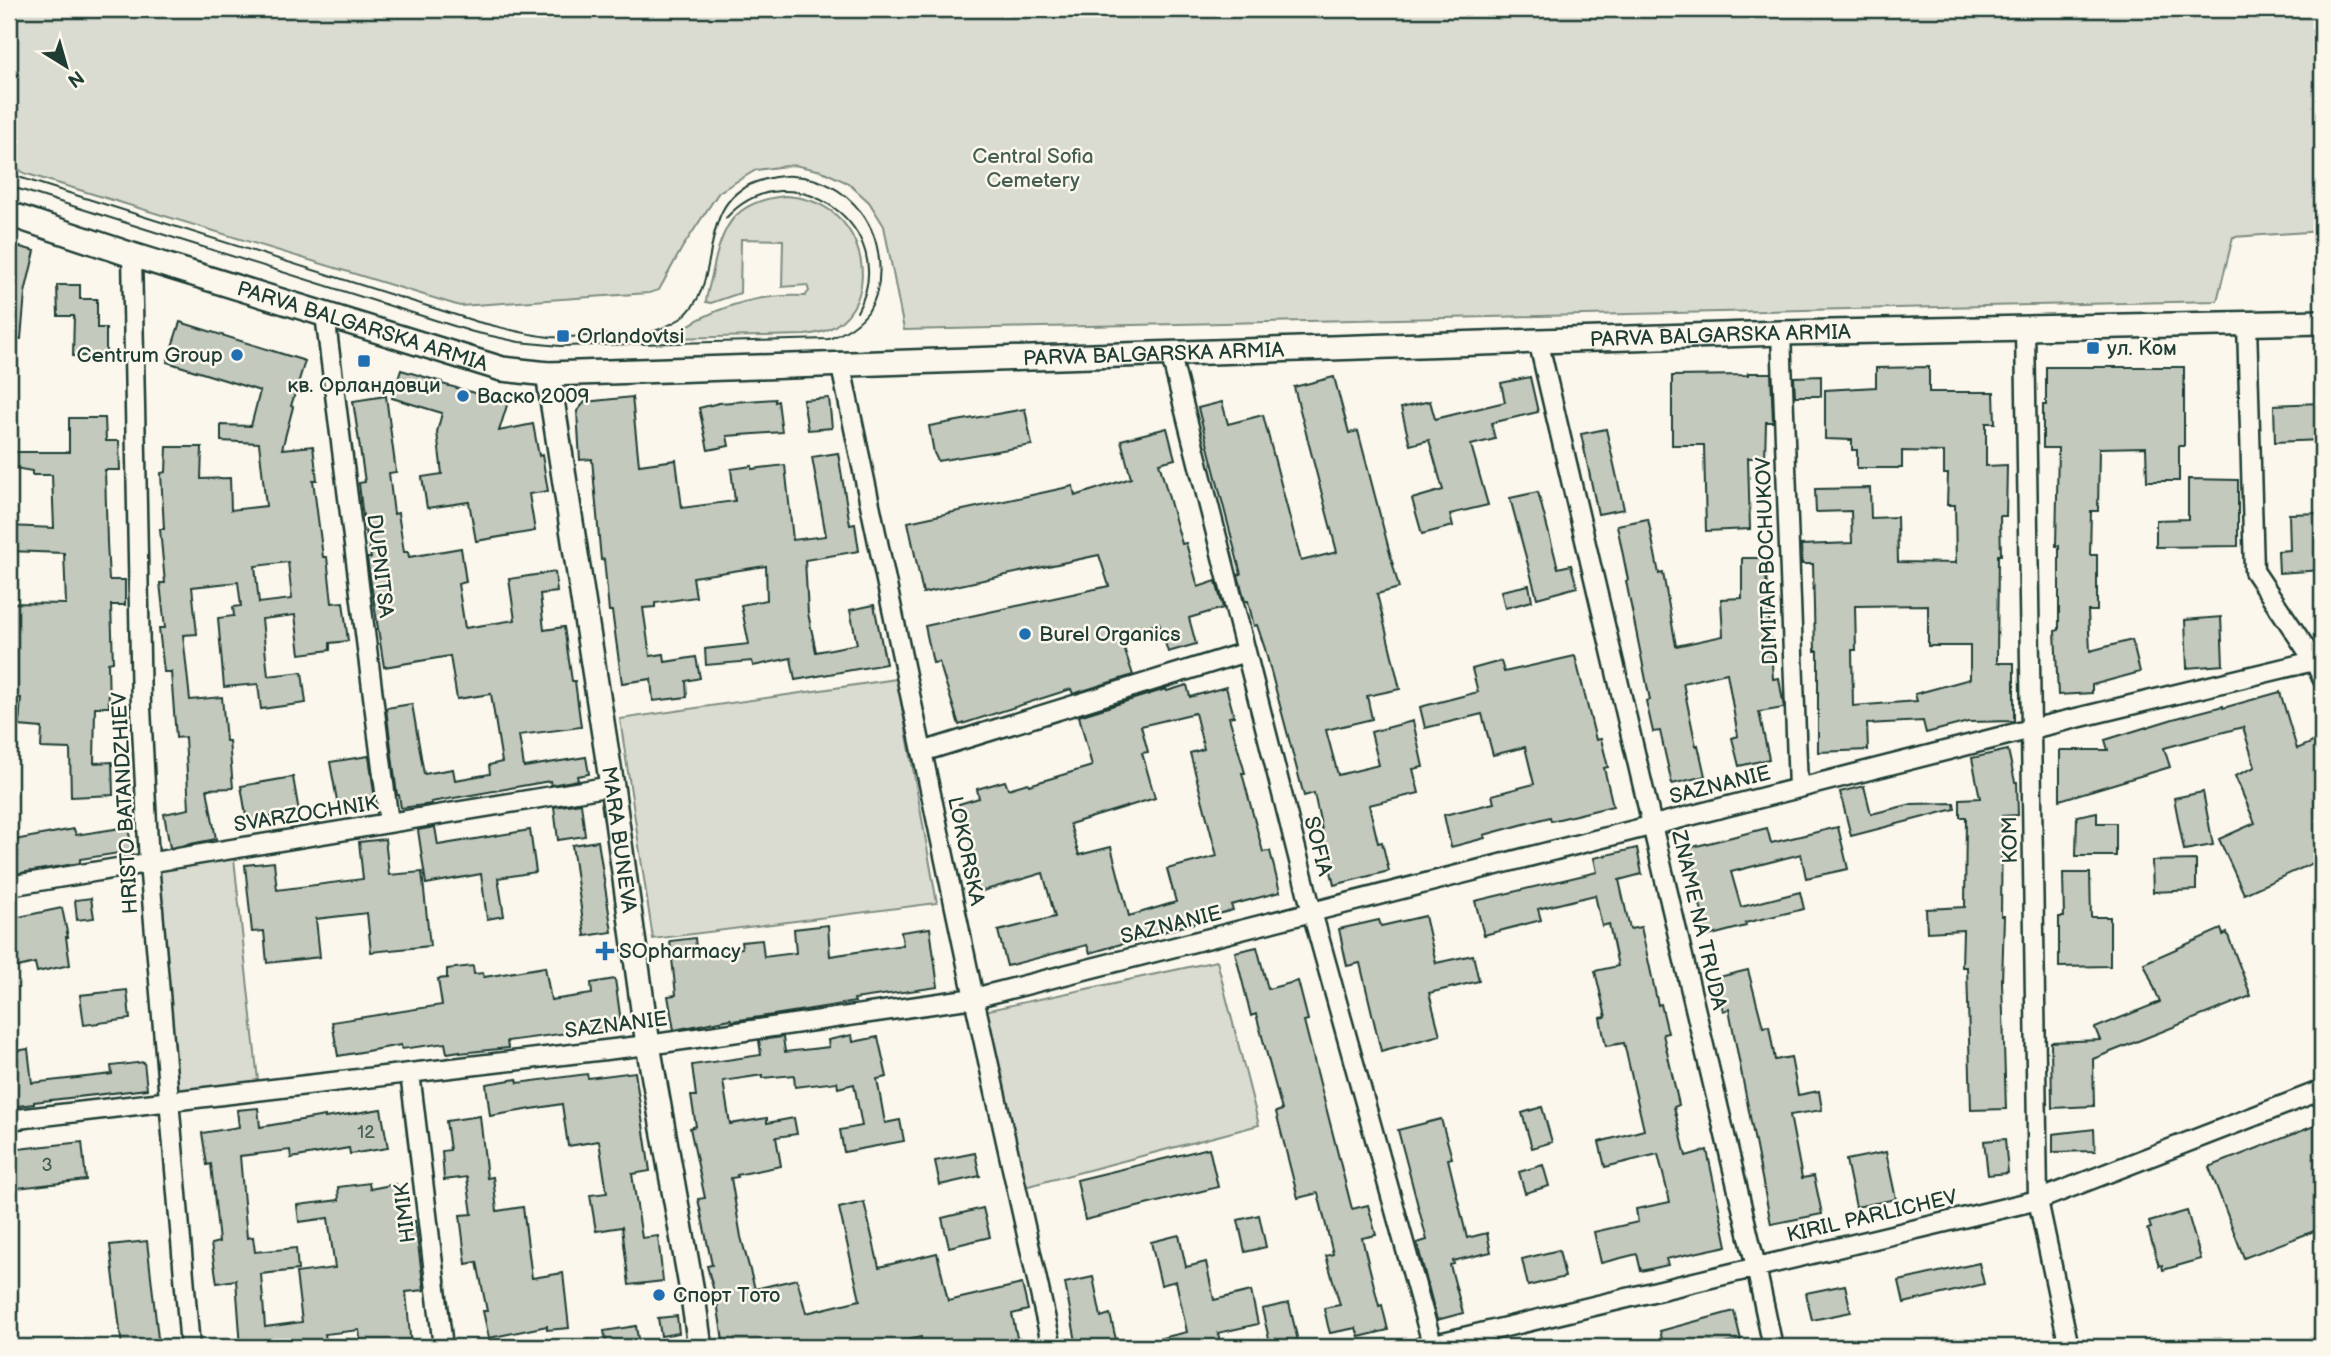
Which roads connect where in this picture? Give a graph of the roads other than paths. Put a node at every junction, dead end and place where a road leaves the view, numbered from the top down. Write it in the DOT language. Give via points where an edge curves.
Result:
graph roads {
  1 [pos="9,214"];
  2 [pos="132,255"];
  3 [pos="326,315"];
  4 [pos="2322,322"];
  5 [pos="2247,324"];
  6 [pos="2025,328"];
  7 [pos="1781,332"];
  8 [pos="1538,340"];
  9 [pos="1170,352"];
  10 [pos="840,362"];
  11 [pos="548,374"];
  12 [pos="1246,652"];
  13 [pos="2318,660"];
  14 [pos="2322,678"];
  15 [pos="2031,729"];
  16 [pos="922,752"];
  17 [pos="611,786"];
  18 [pos="1798,788"];
  19 [pos="389,823"];
  20 [pos="1653,825"];
  21 [pos="149,863"];
  22 [pos="9,886"];
  23 [pos="1312,912"];
  24 [pos="974,998"];
  25 [pos="648,1045"];
  26 [pos="410,1073"];
  27 [pos="2322,1090"];
  28 [pos="169,1101"];
  29 [pos="9,1120"];
  30 [pos="2038,1200"];
  31 [pos="1756,1267"];
  32 [pos="1429,1346"];
  33 [pos="190,1347"];
  34 [pos="443,1347"];
  35 [pos="700,1347"];
  36 [pos="1052,1347"];
  37 [pos="1773,1347"];
  38 [pos="2069,1347"];
  1 -- 2 [label="street, PARVA BALGARSKA ARMIA"];
  2 -- 3 [label="street, PARVA BALGARSKA ARMIA"];
  2 -- 21 [label="street, HRISTO BATANDZHIEV" via="141,708"];
  3 -- 11 [label="street, PARVA BALGARSKA ARMIA" via="502,369"];
  3 -- 19 [label="street, DUPNITSA"];
  4 -- 5 [label="street, PARVA BALGARSKA ARMIA"];
  5 -- 6 [label="street, PARVA BALGARSKA ARMIA"];
  5 -- 13 [label="street" via="2254,571"];
  6 -- 7 [label="street, PARVA BALGARSKA ARMIA"];
  6 -- 15 [label="street, KOM"];
  7 -- 8 [label="street, PARVA BALGARSKA ARMIA"];
  7 -- 18 [label="street, DIMITAR BOCHUKOV"];
  8 -- 9 [label="street, PARVA BALGARSKA ARMIA"];
  8 -- 20 [label="street, ZNAME NA TRUDA"];
  9 -- 10 [label="street, PARVA BALGARSKA ARMIA"];
  9 -- 12 [label="street, SOFIA"];
  10 -- 11 [label="street, PARVA BALGARSKA ARMIA"];
  10 -- 16 [label="street, LOKORSKA"];
  11 -- 17 [label="street, MARA BUNEVA"];
  12 -- 16 [label="street"];
  12 -- 23 [label="street, SOFIA"];
  13 -- 14 [label="street"];
  13 -- 15 [label="street, SAZNANIE"];
  15 -- 18 [label="street, SAZNANIE"];
  15 -- 30 [label="street, KOM"];
  16 -- 24 [label="street, LOKORSKA"];
  17 -- 19 [label="street, SVARZOCHNIK"];
  17 -- 25 [label="street, MARA BUNEVA"];
  18 -- 20 [label="street, SAZNANIE"];
  19 -- 21 [label="street, SVARZOCHNIK"];
  20 -- 23 [label="street, SAZNANIE"];
  20 -- 31 [label="street, ZNAME NA TRUDA"];
  21 -- 22 [label="street, SVARZOCHNIK"];
  21 -- 28 [label="street, HRISTO BATANDZHIEV"];
  23 -- 24 [label="street, SAZNANIE"];
  23 -- 32 [label="street, SOFIA"];
  24 -- 25 [label="street, SAZNANIE"];
  24 -- 36 [label="street, LOKORSKA"];
  25 -- 26 [label="street, SAZNANIE"];
  25 -- 35 [label="street, MARA BUNEVA"];
  26 -- 28 [label="street, SAZNANIE"];
  26 -- 34 [label="street, HIMIK"];
  27 -- 30 [label="street, KIRIL PARLICHEV"];
  28 -- 29 [label="street, SAZNANIE"];
  28 -- 33 [label="street, HRISTO BATANDZHIEV"];
  30 -- 31 [label="street, KIRIL PARLICHEV"];
  30 -- 38 [label="street, KOM"];
  31 -- 32 [label="street, KIRIL PARLICHEV"];
  31 -- 37 [label="street, ZNAME NA TRUDA"];
}
